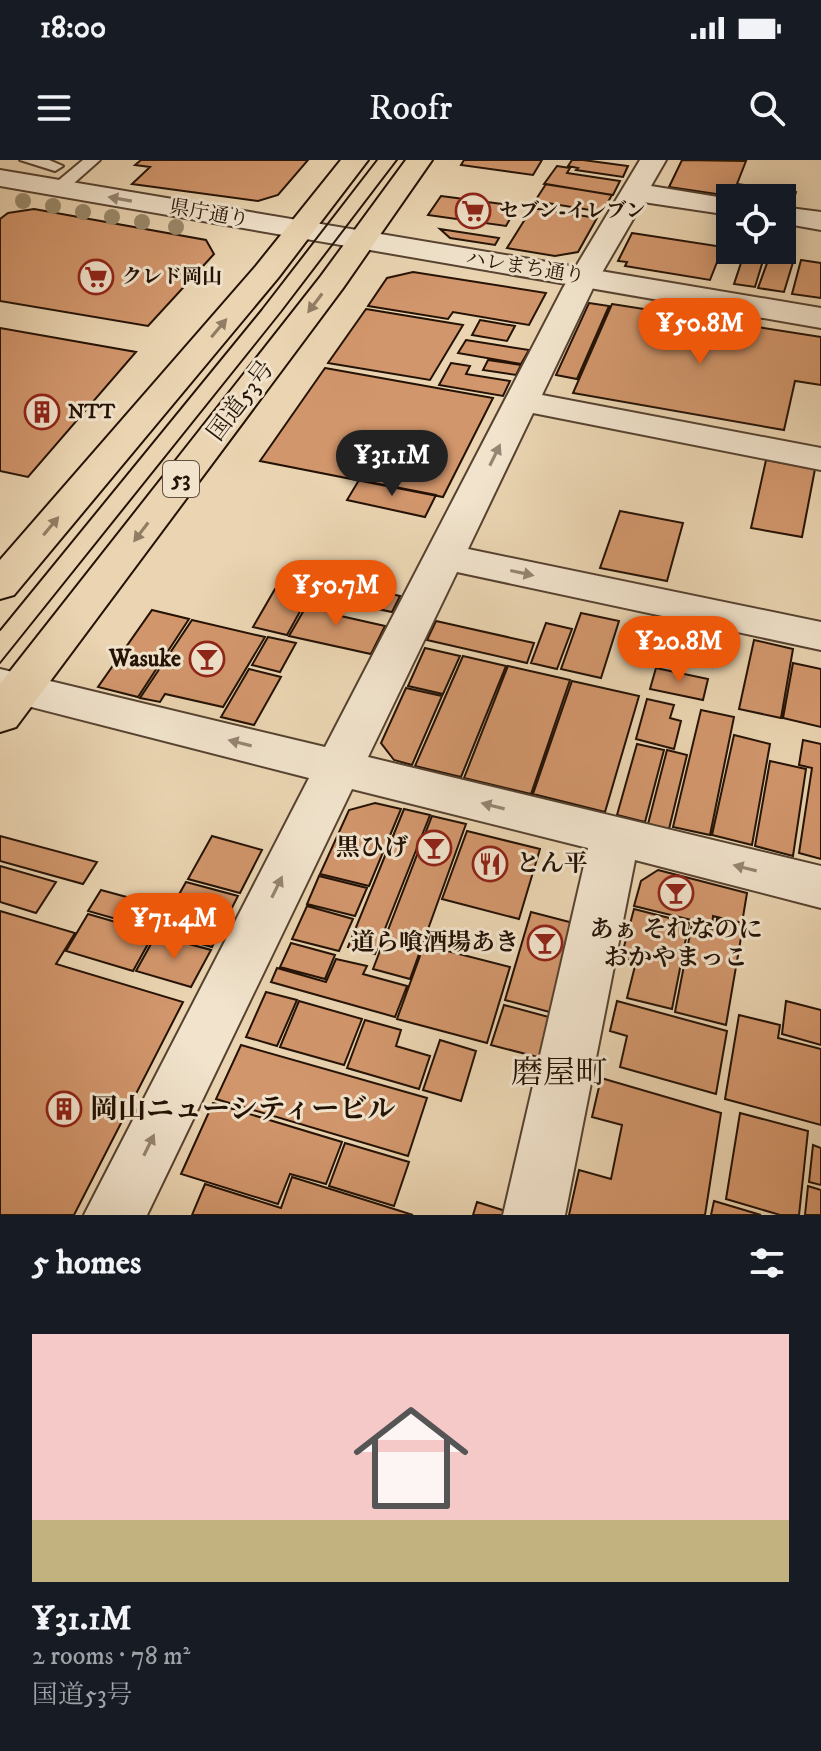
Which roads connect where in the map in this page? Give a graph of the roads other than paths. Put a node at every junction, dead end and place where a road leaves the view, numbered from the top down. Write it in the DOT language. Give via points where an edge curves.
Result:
graph roads {
  1 [pos="28,160"];
  2 [pos="92,160"];
  3 [pos="355,160"];
  4 [pos="419,160"];
  5 [pos="653,160"];
  6 [pos="57,177"];
  7 [pos="0,178"];
  8 [pos="634,192"];
  9 [pos="716,205"];
  10 [pos="796,217"];
  11 [pos="821,221"];
  12 [pos="300,230"];
  13 [pos="362,241"];
  14 [pos="418,250"];
  15 [pos="584,278"];
  16 [pos="821,318"];
  17 [pos="522,401"];
  18 [pos="821,459"];
  19 [pos="446,557"];
  20 [pos="0,586"];
  21 [pos="821,636"];
  22 [pos="7,697"];
  23 [pos="337,767"];
  24 [pos="615,836"];
  25 [pos="821,887"];
  26 [pos="115,1215"];
  27 [pos="534,1215"];
  1 -- 6 [label="lane"];
  2 -- 6 [label="lane"];
  3 -- 12 [label="highway"];
  4 -- 13 [label="highway, 国道53号 / 53"];
  5 -- 8 [label="street"];
  6 -- 7 [label="street, 県庁通り"];
  12 -- 6 [label="street, 県庁通り, one-way"];
  8 -- 9 [label="street"];
  8 -- 15 [label="street"];
  10 -- 11 [label="street"];
  12 -- 13 [label="street, 県庁通り"];
  20 -- 12 [label="highway, one-way"];
  13 -- 14 [label="street, 県庁通り"];
  13 -- 22 [label="highway, 国道53号 / 53, one-way"];
  14 -- 15 [label="street, ハレまち通り"];
  15 -- 16 [label="street, ハレまち通り"];
  15 -- 17 [label="street"];
  17 -- 18 [label="street"];
  19 -- 17 [label="street, one-way"];
  19 -- 21 [label="street, one-way"];
  19 -- 23 [label="street"];
  23 -- 22 [label="street, one-way"];
  24 -- 23 [label="street, one-way"];
  26 -- 23 [label="street, one-way"];
  25 -- 24 [label="street, one-way"];
  24 -- 27 [label="street"];
}
